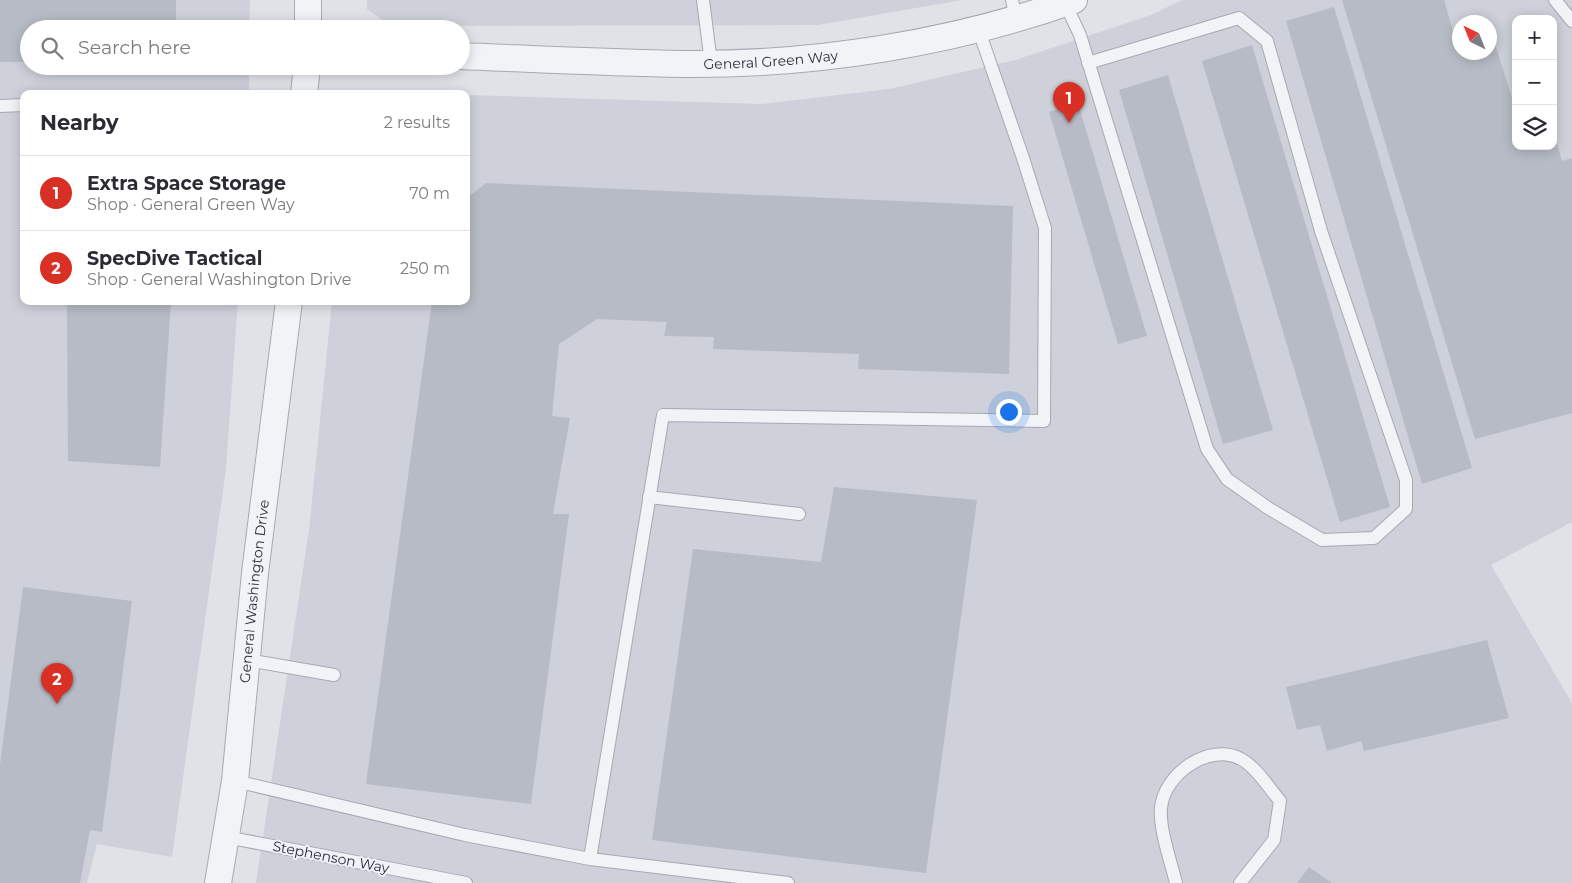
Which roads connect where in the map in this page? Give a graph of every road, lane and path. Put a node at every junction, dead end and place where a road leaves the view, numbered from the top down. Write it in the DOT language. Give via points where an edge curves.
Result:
graph roads {
  1 [pos="308,0"];
  2 [pos="703,0"];
  3 [pos="1555,0"];
  4 [pos="1069,2"];
  5 [pos="1014,9"];
  6 [pos="308,20"];
  7 [pos="1572,21"];
  8 [pos="978,28"];
  9 [pos="470,56"];
  10 [pos="711,63"];
  11 [pos="1088,63"];
  12 [pos="306,75"];
  13 [pos="304,90"];
  14 [pos="20,105"];
  15 [pos="0,106"];
  16 [pos="288,305"];
  17 [pos="649,497"];
  18 [pos="798,514"];
  19 [pos="247,660"];
  20 [pos="334,675"];
  21 [pos="235,781"];
  22 [pos="226,837"];
  23 [pos="590,860"];
  24 [pos="218,883"];
  25 [pos="466,883"];
  26 [pos="788,883"];
  27 [pos="1176,883"];
  28 [pos="1240,883"];
  1 -- 6 [label="street"];
  2 -- 10 [label="lane"];
  3 -- 7 [label="lane"];
  4 -- 5 [label="street, General Green Way"];
  4 -- 11 [label="lane"];
  5 -- 8 [label="street, General Green Way"];
  8 -- 10 [label="street, General Green Way" via="862,51 796,59"];
  8 -- 17 [label="lane" via="1044,228 1044,420 663,415"];
  9 -- 10 [label="street, General Green Way"];
  11 -- 11 [label="lane" via="1207,449 1227,479 1322,540 1374,538 1406,509 1406,480 1321,231 1267,41 1239,18"];
  12 -- 13 [label="street"];
  14 -- 15 [label="lane"];
  16 -- 19 [label="street, General Washington Drive"];
  17 -- 18 [label="lane"];
  17 -- 23 [label="lane"];
  19 -- 20 [label="lane"];
  19 -- 21 [label="street, General Washington Drive"];
  21 -- 22 [label="street, General Washington Drive"];
  21 -- 23 [label="lane"];
  22 -- 24 [label="street, General Washington Drive"];
  22 -- 25 [label="lane, Stephenson Way"];
  23 -- 26 [label="lane"];
  27 -- 28 [label="lane" via="1161,818 1167,787 1177,775 1204,758 1230,755 1241,760 1280,801 1274,840"];
}
